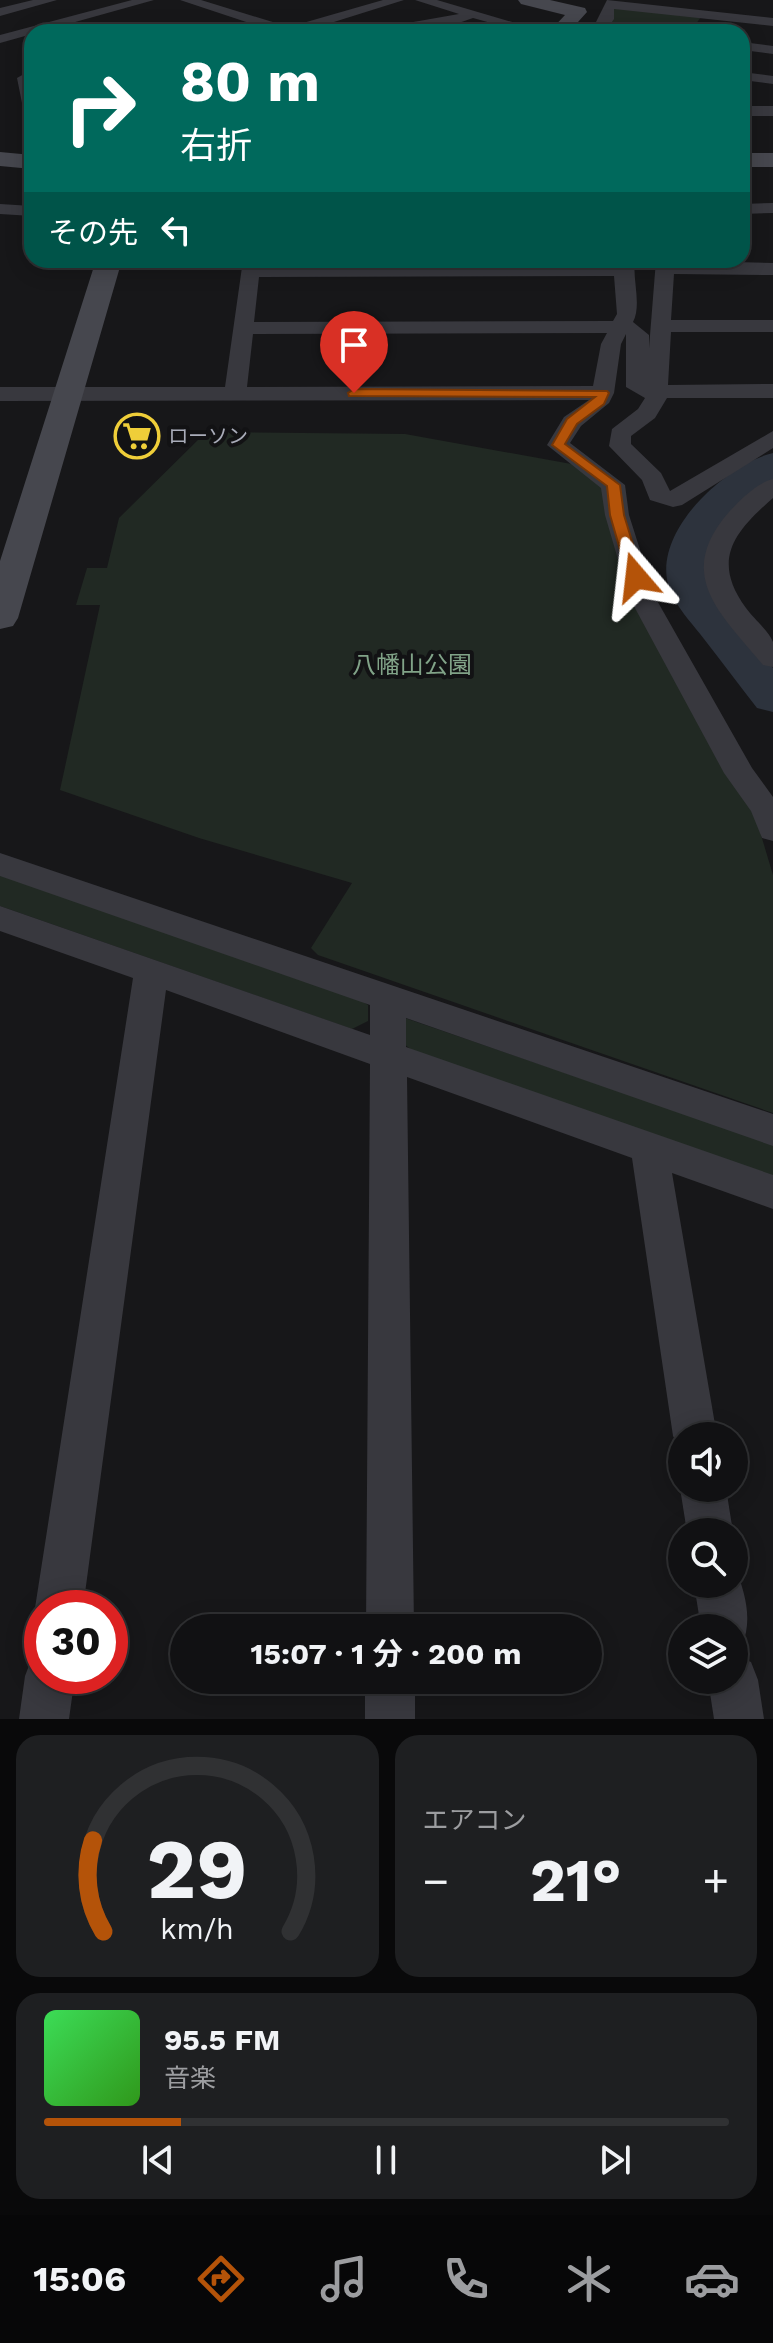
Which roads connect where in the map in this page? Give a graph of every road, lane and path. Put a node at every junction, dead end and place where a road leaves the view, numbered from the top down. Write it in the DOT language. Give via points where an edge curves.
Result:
graph roads {
  1 [pos="50,0"];
  2 [pos="147,0"];
  3 [pos="187,0"];
  4 [pos="397,0"];
  5 [pos="422,0"];
  6 [pos="527,0"];
  7 [pos="612,3"];
  8 [pos="0,12"];
  9 [pos="472,14"];
  10 [pos="65,22"];
  11 [pos="773,22"];
  12 [pos="57,24"];
  13 [pos="71,24"];
  14 [pos="262,24"];
  15 [pos="314,24"];
  16 [pos="436,24"];
  17 [pos="509,24"];
  18 [pos="567,24"];
  19 [pos="604,24"];
  20 [pos="24,33"];
  21 [pos="0,39"];
  22 [pos="750,47"];
  23 [pos="773,50"];
  24 [pos="750,77"];
  25 [pos="773,80"];
  26 [pos="750,111"];
  27 [pos="773,111"];
  28 [pos="0,150"];
  29 [pos="773,151"];
  30 [pos="24,152"];
  31 [pos="750,152"];
  32 [pos="0,159"];
  33 [pos="750,160"];
  34 [pos="773,160"];
  35 [pos="24,161"];
  36 [pos="773,208"];
  37 [pos="0,209"];
  38 [pos="750,209"];
  39 [pos="24,210"];
  40 [pos="106,268"];
  41 [pos="252,268"];
  42 [pos="625,268"];
  43 [pos="665,268"];
  44 [pos="750,268"];
  45 [pos="773,269"];
  46 [pos="620,326"];
  47 [pos="660,326"];
  48 [pos="773,326"];
  49 [pos="243,328"];
  50 [pos="773,391"];
  51 [pos="657,392"];
  52 [pos="235,393"];
  53 [pos="603,393"];
  54 [pos="0,394"];
  55 [pos="67,394"];
  56 [pos="773,438"];
  57 [pos="773,486"];
  58 [pos="2,606"];
  59 [pos="773,659"];
  60 [pos="773,830"];
  61 [pos="0,864"];
  62 [pos="0,918"];
  63 [pos="151,972"];
  64 [pos="388,998"];
  65 [pos="388,1055"];
  66 [pos="773,1130"];
  67 [pos="653,1148"];
  68 [pos="773,1192"];
  69 [pos="693,1422"];
  70 [pos="62,1590"];
  71 [pos="390,1614"];
  72 [pos="47,1694"];
  73 [pos="390,1694"];
  74 [pos="735,1694"];
  75 [pos="44,1719"];
  76 [pos="390,1719"];
  77 [pos="739,1719"];
  1 -- 8 [label="street"];
  2 -- 10 [label="street"];
  3 -- 14 [label="street"];
  4 -- 15 [label="street"];
  5 -- 9 [label="street"];
  6 -- 18 [label="street" via="583,7"];
  7 -- 11 [label="street"];
  7 -- 19 [label="street"];
  9 -- 16 [label="street"];
  9 -- 17 [label="street"];
  10 -- 12 [label="street"];
  10 -- 13 [label="street"];
  20 -- 21 [label="street"];
  22 -- 23 [label="street"];
  24 -- 25 [label="street"];
  26 -- 27 [label="street"];
  28 -- 30 [label="street"];
  29 -- 31 [label="street"];
  32 -- 35 [label="street"];
  33 -- 34 [label="street"];
  36 -- 38 [label="street"];
  37 -- 39 [label="street"];
  40 -- 55 [label="street"];
  41 -- 49 [label="street"];
  42 -- 46 [label="street" via="627,310"];
  43 -- 47 [label="street"];
  44 -- 45 [label="street"];
  46 -- 49 [label="street"];
  46 -- 51 [label="street" via="639,335 635,384"];
  46 -- 53 [label="street" via="611,344"];
  47 -- 48 [label="street"];
  47 -- 51 [label="street"];
  49 -- 52 [label="street"];
  50 -- 51 [label="street"];
  51 -- 56 [label="street" via="651,409 622,431 618,441 665,499 681,497"];
  52 -- 53 [label="street"];
  52 -- 55 [label="street"];
  53 -- 60 [label="street" via="572,422 558,445 613,485 642,597 739,773 766,809"];
  54 -- 55 [label="street"];
  55 -- 58 [label="street"];
  57 -- 59 [label="street" via="729,524 717,545 714,566 729,608"];
  61 -- 64 [label="street"];
  62 -- 63 [label="street"];
  63 -- 65 [label="street"];
  63 -- 70 [label="street"];
  64 -- 65 [label="street"];
  64 -- 66 [label="street"];
  65 -- 67 [label="street"];
  65 -- 71 [label="street"];
  67 -- 68 [label="street"];
  67 -- 69 [label="street"];
  72 -- 75 [label="street"];
  73 -- 76 [label="street"];
  74 -- 77 [label="street"];
}
